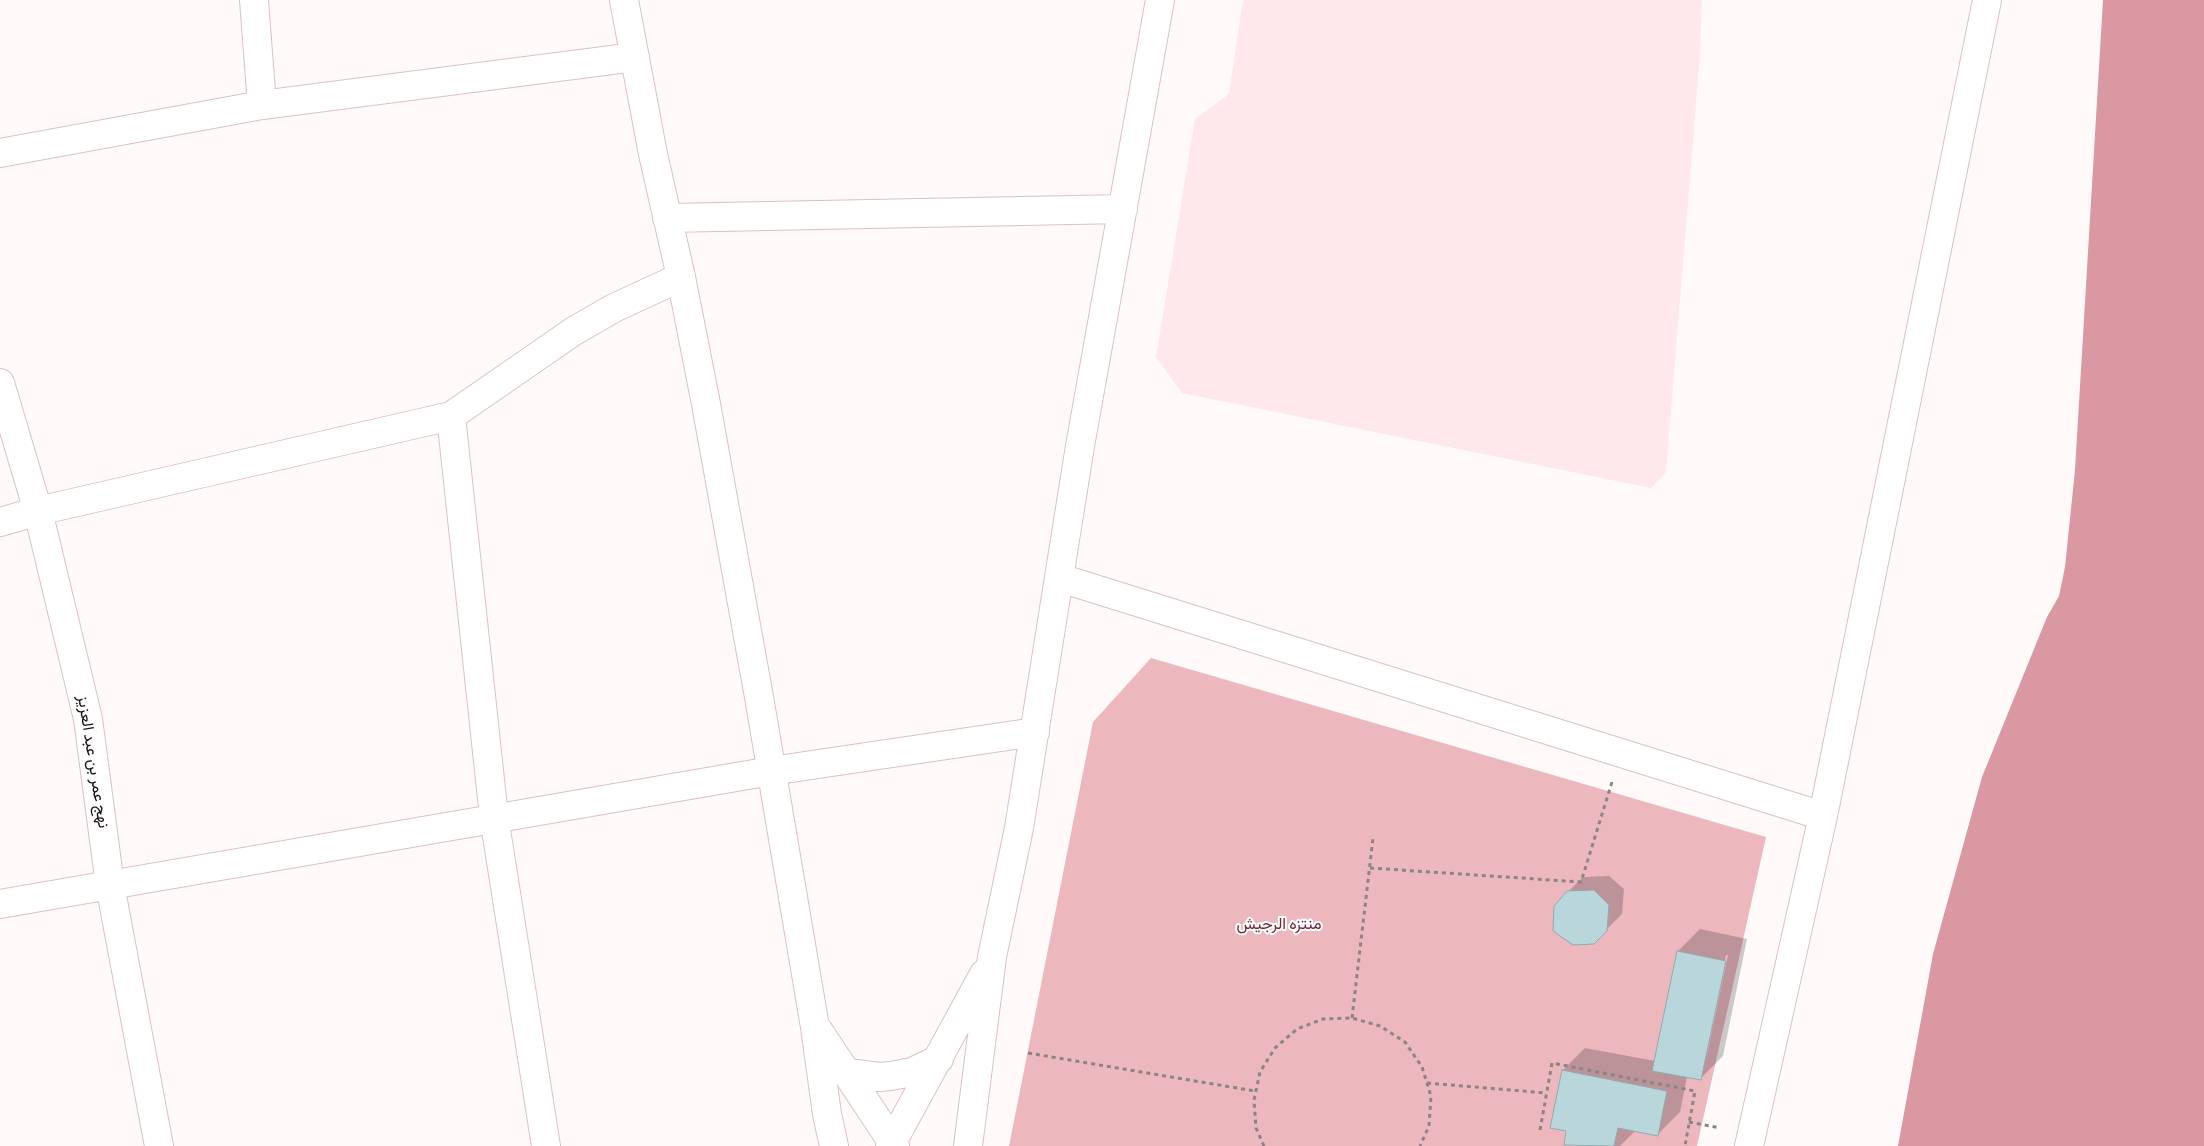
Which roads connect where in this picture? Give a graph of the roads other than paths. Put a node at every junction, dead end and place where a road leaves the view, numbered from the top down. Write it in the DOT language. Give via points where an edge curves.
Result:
graph roads {
  1 [pos="254,0"];
  2 [pos="624,0"];
  3 [pos="1160,0"];
  4 [pos="1987,0"];
  5 [pos="635,57"];
  6 [pos="262,105"];
  7 [pos="0,153"];
  8 [pos="1124,209"];
  9 [pos="667,218"];
  10 [pos="680,276"];
  11 [pos="0,383"];
  12 [pos="451,416"];
  13 [pos="38,511"];
  14 [pos="0,522"];
  15 [pos="1060,578"];
  16 [pos="1035,732"];
  17 [pos="771,771"];
  18 [pos="1823,816"];
  19 [pos="494,817"];
  20 [pos="110,885"];
  21 [pos="0,904"];
  22 [pos="992,957"];
  23 [pos="815,1027"];
  24 [pos="939,1060"];
  25 [pos="848,1073"];
  26 [pos="893,1145"];
  27 [pos="159,1146"];
  28 [pos="546,1146"];
  29 [pos="834,1146"];
  30 [pos="968,1146"];
  31 [pos="1749,1146"];
  1 -- 6 [label="street"];
  2 -- 5 [label="street"];
  3 -- 8 [label="street"];
  4 -- 18 [label="street"];
  5 -- 6 [label="street"];
  5 -- 9 [label="street"];
  6 -- 7 [label="street"];
  8 -- 9 [label="street"];
  8 -- 15 [label="street" via="1080,446"];
  9 -- 10 [label="street"];
  10 -- 12 [label="street" via="574,331"];
  10 -- 17 [label="street"];
  11 -- 13 [label="street, نهج عمر بن عبد العزيز"];
  12 -- 13 [label="street"];
  12 -- 19 [label="street"];
  13 -- 14 [label="street"];
  13 -- 20 [label="street, نهج عمر بن عبد العزيز" via="88,719"];
  15 -- 16 [label="street"];
  15 -- 18 [label="street"];
  16 -- 17 [label="street"];
  16 -- 22 [label="street"];
  17 -- 19 [label="street"];
  17 -- 23 [label="street"];
  18 -- 31 [label="street"];
  19 -- 20 [label="street"];
  19 -- 28 [label="street"];
  20 -- 21 [label="street"];
  20 -- 27 [label="street, نهج عمر بن عبد العزيز"];
  22 -- 24 [label="street"];
  22 -- 30 [label="street"];
  23 -- 25 [label="street"];
  23 -- 29 [label="street"];
  24 -- 25 [label="street" via="896,1076"];
  24 -- 26 [label="street"];
  25 -- 26 [label="street"];
}
